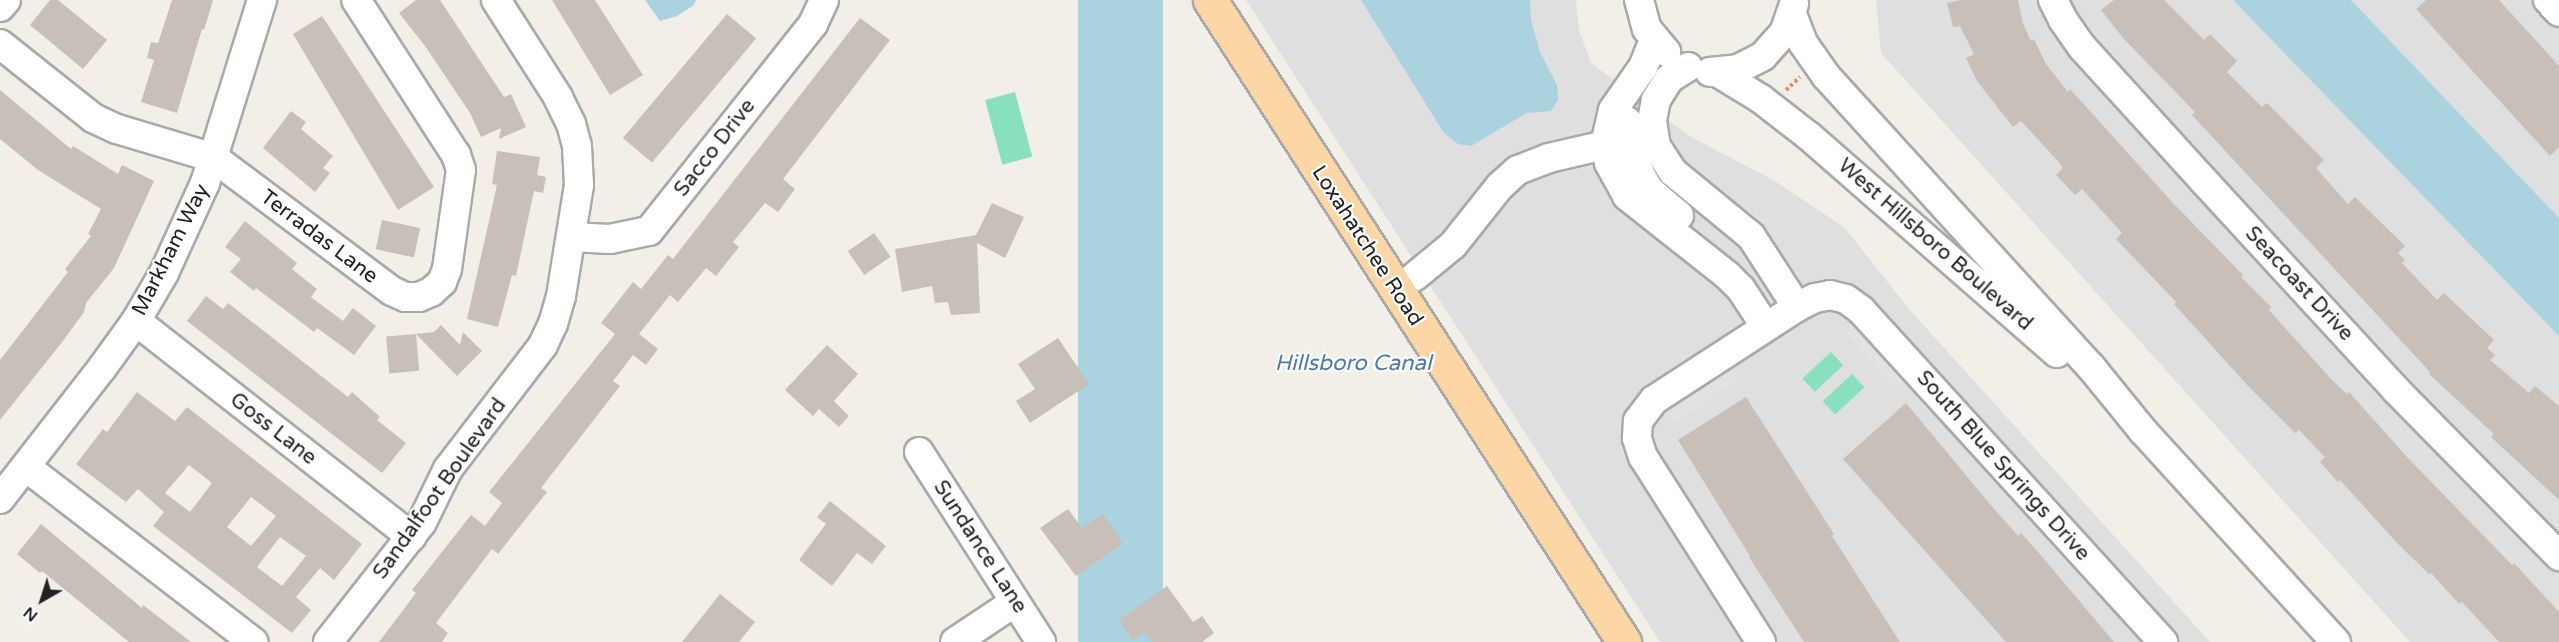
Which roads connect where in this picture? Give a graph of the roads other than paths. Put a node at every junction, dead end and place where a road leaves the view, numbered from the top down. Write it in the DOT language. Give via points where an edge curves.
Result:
graph roads {
  1 [pos="6,0"];
  2 [pos="262,0"];
  3 [pos="356,0"];
  4 [pos="496,0"];
  5 [pos="824,0"];
  6 [pos="1210,0"];
  7 [pos="1237,0"];
  8 [pos="1639,0"];
  9 [pos="2053,0"];
  10 [pos="2548,0"];
  11 [pos="0,7"];
  12 [pos="1793,7"];
  13 [pos="2559,12"];
  14 [pos="1654,40"];
  15 [pos="0,44"];
  16 [pos="1688,67"];
  17 [pos="1717,72"];
  18 [pos="1628,140"];
  19 [pos="214,158"];
  20 [pos="1725,214"];
  21 [pos="571,237"];
  22 [pos="1702,244"];
  23 [pos="1414,277"];
  24 [pos="1797,307"];
  25 [pos="136,321"];
  26 [pos="1766,327"];
  27 [pos="2143,431"];
  28 [pos="919,452"];
  29 [pos="26,466"];
  30 [pos="0,499"];
  31 [pos="411,537"];
  32 [pos="2559,556"];
  33 [pos="1015,602"];
  34 [pos="253,642"];
  35 [pos="328,642"];
  36 [pos="955,642"];
  37 [pos="1041,642"];
  38 [pos="1624,642"];
  39 [pos="1649,642"];
  40 [pos="1761,642"];
  41 [pos="2163,642"];
  42 [pos="2336,642"];
  1 -- 11 [label="street"];
  2 -- 19 [label="street, Markham Way"];
  3 -- 19 [label="street, Terradas Lane" via="456,156 461,170 442,282 419,297 405,297 392,291"];
  4 -- 21 [label="street, Sandalfoot Boulevard" via="571,124 579,169"];
  5 -- 21 [label="street, Sacco Drive" via="813,24 649,231 610,239"];
  6 -- 38 [label="main road, Loxahatchee Road"];
  7 -- 23 [label="main road, Loxahatchee Road"];
  8 -- 14 [label="street" via="1642,18"];
  9 -- 32 [label="street, Seacoast Drive" via="2082,47 2397,390"];
  10 -- 13 [label="street"];
  12 -- 17 [label="street" via="1779,42 1764,56 1738,69"];
  12 -- 27 [label="street, West Hillsboro Boulevard" via="1803,43 1826,76 2084,358"];
  14 -- 16 [label="street"];
  14 -- 18 [label="street" via="1636,78 1612,110"];
  15 -- 19 [label="street" via="93,118"];
  16 -- 17 [label="street"];
  16 -- 18 [label="street" via="1669,80 1658,95 1653,114"];
  17 -- 27 [label="street, West Hillsboro Boulevard" via="1761,99 1810,137"];
  18 -- 20 [label="street" via="1661,156 1673,172"];
  18 -- 22 [label="street" via="1612,171 1628,196"];
  18 -- 23 [label="street" via="1539,160 1518,170 1494,193 1453,245"];
  19 -- 25 [label="street, Markham Way" via="189,222"];
  20 -- 22 [label="street"];
  20 -- 24 [label="street" via="1758,245"];
  21 -- 31 [label="street, Sandalfoot Boulevard" via="561,296 543,345 448,469 430,509"];
  22 -- 26 [label="street" via="1741,289"];
  23 -- 39 [label="main road, Loxahatchee Road"];
  24 -- 26 [label="street"];
  24 -- 41 [label="street, South Blue Springs Drive" via="1815,298 1838,296 1855,304"];
  25 -- 29 [label="street, Markham Way"];
  25 -- 31 [label="street, Goss Lane"];
  26 -- 40 [label="street" via="1654,400 1642,412 1637,429 1643,457"];
  27 -- 42 [label="street, West Hillsboro Boulevard"];
  28 -- 33 [label="street, Sundance Lane"];
  29 -- 30 [label="street, Markham Way"];
  29 -- 34 [label="street"];
  31 -- 35 [label="street, Sandalfoot Boulevard"];
  33 -- 36 [label="street"];
  33 -- 37 [label="street, Sundance Lane"];
}
